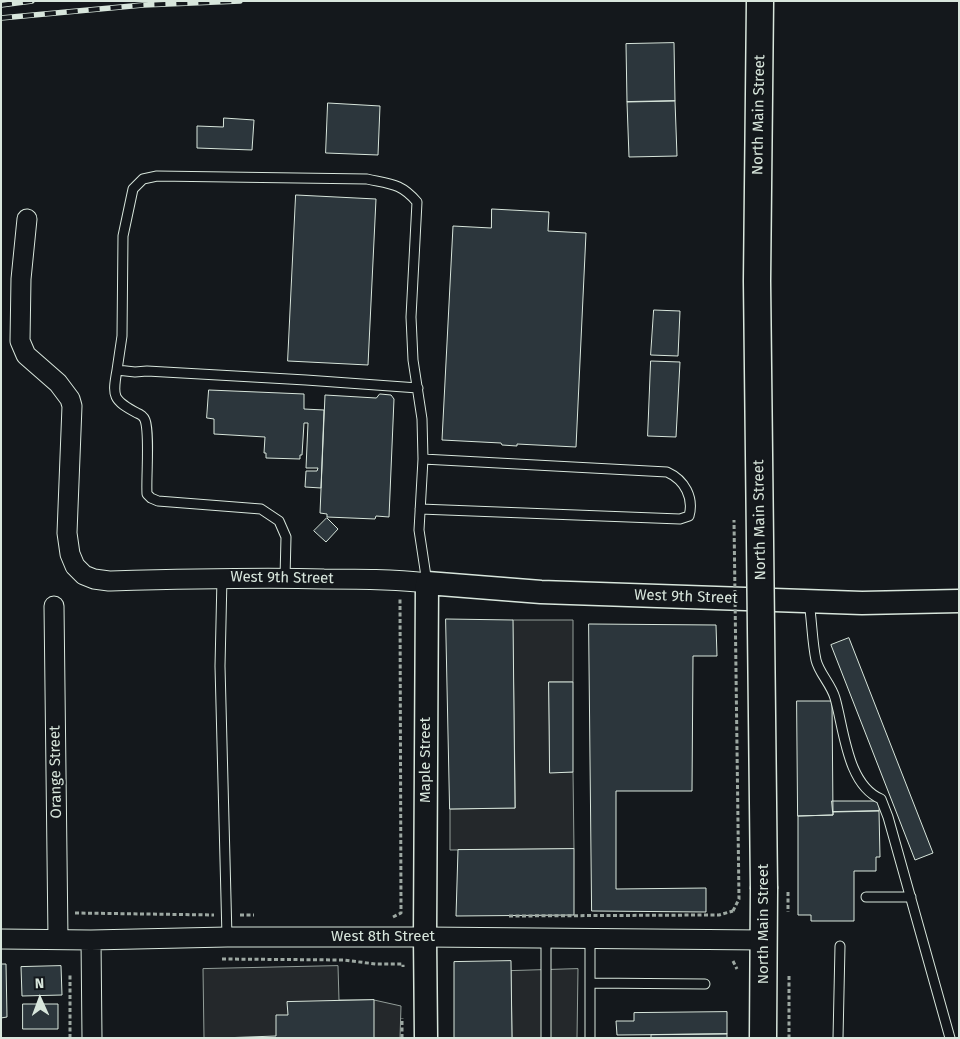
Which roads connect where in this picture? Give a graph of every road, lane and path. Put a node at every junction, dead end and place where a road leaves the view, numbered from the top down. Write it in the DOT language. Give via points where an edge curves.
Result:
graph roads {
  1 [pos="760,1"];
  2 [pos="26,219"];
  3 [pos="116,370"];
  4 [pos="418,388"];
  5 [pos="422,459"];
  6 [pos="420,509"];
  7 [pos="222,578"];
  8 [pos="285,578"];
  9 [pos="400,580"];
  10 [pos="428,583"];
  11 [pos="809,601"];
  12 [pos="959,601"];
  13 [pos="54,606"];
  14 [pos="866,897"];
  15 [pos="911,897"];
  16 [pos="733,911"];
  17 [pos="58,913"];
  18 [pos="400,913"];
  19 [pos="226,915"];
  20 [pos="256,916"];
  21 [pos="503,916"];
  22 [pos="384,917"];
  23 [pos="425,927"];
  24 [pos="227,938"];
  25 [pos="546,938"];
  26 [pos="590,938"];
  27 [pos="1,939"];
  28 [pos="58,939"];
  29 [pos="91,940"];
  30 [pos="764,940"];
  31 [pos="840,946"];
  32 [pos="216,958"];
  33 [pos="733,961"];
  34 [pos="70,968"];
  35 [pos="737,969"];
  36 [pos="403,974"];
  37 [pos="590,982"];
  38 [pos="704,984"];
  39 [pos="402,1010"];
  40 [pos="70,1038"];
  41 [pos="92,1038"];
  42 [pos="402,1038"];
  43 [pos="426,1038"];
  44 [pos="546,1038"];
  45 [pos="590,1038"];
  46 [pos="763,1038"];
  47 [pos="838,1038"];
  48 [pos="950,1038"];
  1 -- 30 [label="main road, North Main Street, bridge" via="758,291"];
  2 -- 7 [label="street, West 9th Street" via="20,341 26,355 58,384 72,406 67,533 75,566 84,575 109,581"];
  3 -- 4 [label="lane"];
  3 -- 4 [label="lane" via="122,336 123,236 133,189 143,179 157,176 367,180 401,187 417,202 411,317"];
  3 -- 8 [label="lane" via="117,400 145,419 147,494 150,498 261,509 279,521 286,536"];
  4 -- 5 [label="lane"];
  5 -- 6 [label="lane"];
  5 -- 6 [label="lane" via="667,472 686,489 691,510 689,516 680,519"];
  6 -- 10 [label="lane" via="419,530"];
  7 -- 8 [label="street, West 9th Street"];
  7 -- 19 [label="lane" via="220,666"];
  8 -- 9 [label="street, West 9th Street"];
  9 -- 10 [label="street, West 9th Street"];
  9 -- 18 [label="path"];
  10 -- 11 [label="street, West 9th Street" via="542,592"];
  10 -- 23 [label="street, Maple Street"];
  11 -- 12 [label="street, West 9th Street"];
  11 -- 15 [label="lane" via="816,662 835,696 848,756 873,796 882,799"];
  13 -- 17 [label="street, Orange Street"];
  14 -- 15 [label="lane"];
  15 -- 48 [label="lane"];
  16 -- 21 [label="path" via="707,915"];
  17 -- 19 [label="path"];
  17 -- 28 [label="street, Orange Street"];
  18 -- 22 [label="path"];
  18 -- 23 [label="path"];
  19 -- 20 [label="path"];
  19 -- 24 [label="lane"];
  23 -- 24 [label="street, West 8th Street"];
  23 -- 25 [label="street, West 8th Street"];
  23 -- 43 [label="street, Maple Street"];
  24 -- 29 [label="street, West 8th Street"];
  25 -- 26 [label="street, West 8th Street"];
  25 -- 44 [label="lane"];
  26 -- 30 [label="street, West 8th Street"];
  26 -- 37 [label="lane"];
  27 -- 28 [label="street, West 8th Street"];
  28 -- 29 [label="street, West 8th Street"];
  29 -- 41 [label="street"];
  30 -- 46 [label="main road, North Main Street"];
  31 -- 47 [label="lane"];
  32 -- 36 [label="path" via="403,964"];
  33 -- 35 [label="path"];
  34 -- 40 [label="path"];
  37 -- 38 [label="lane"];
  37 -- 45 [label="lane"];
  39 -- 42 [label="path"];
}
